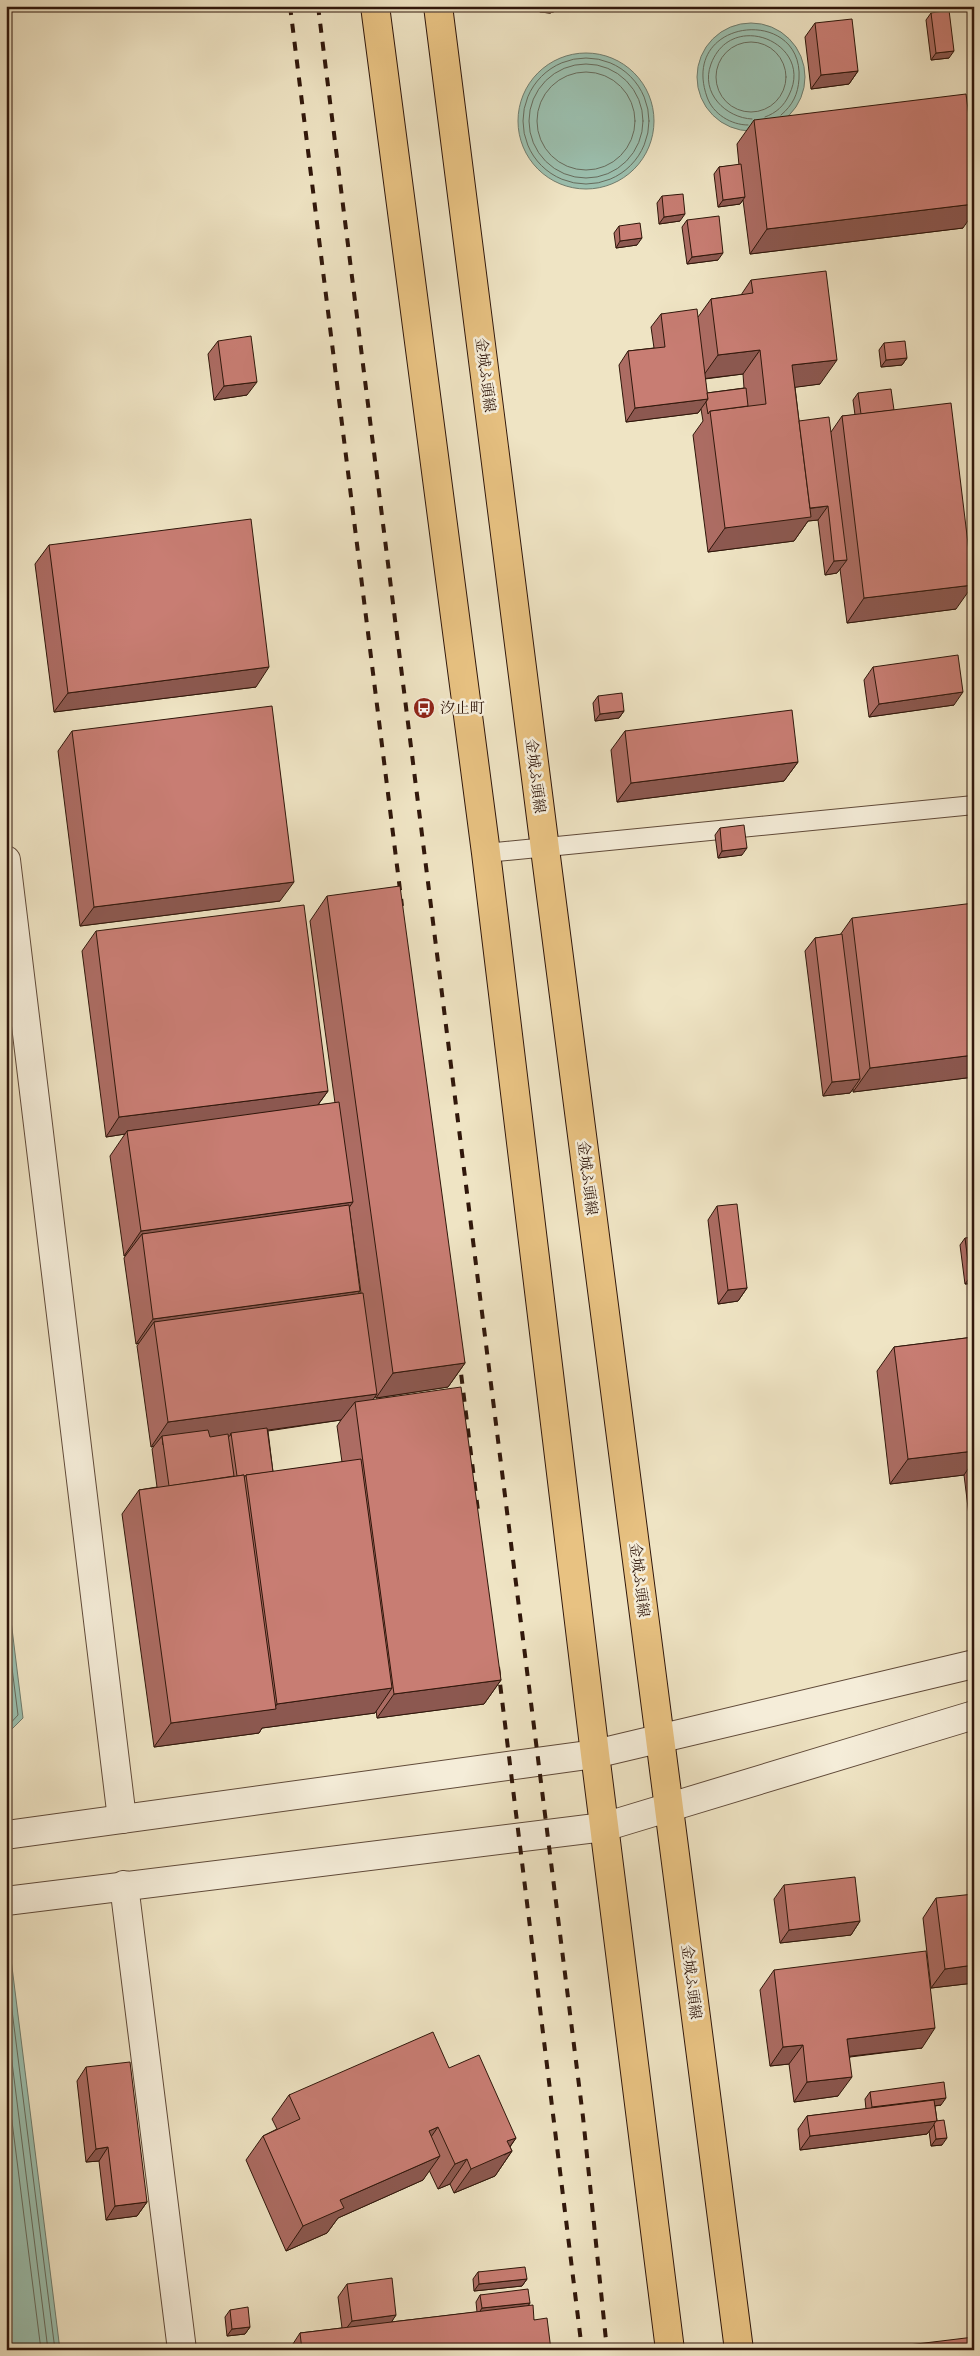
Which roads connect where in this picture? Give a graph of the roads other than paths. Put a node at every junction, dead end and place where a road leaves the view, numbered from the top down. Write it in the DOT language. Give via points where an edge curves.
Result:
graph roads {
  1 [pos="375,6"];
  2 [pos="438,6"];
  3 [pos="974,806"];
  4 [pos="545,849"];
  5 [pos="486,853"];
  6 [pos="6,860"];
  7 [pos="974,1664"];
  8 [pos="974,1715"];
  9 [pos="660,1738"];
  10 [pos="595,1754"];
  11 [pos="668,1808"];
  12 [pos="122,1819"];
  13 [pos="604,1826"];
  14 [pos="6,1835"];
  15 [pos="124,1886"];
  16 [pos="6,1901"];
  17 [pos="182,2350"];
  18 [pos="670,2350"];
  19 [pos="738,2350"];
  1 -- 5 [label="main road"];
  2 -- 4 [label="main road, 金城ふ頭線"];
  3 -- 4 [label="lane"];
  4 -- 5 [label="lane"];
  4 -- 9 [label="main road, 金城ふ頭線"];
  5 -- 10 [label="main road"];
  6 -- 12 [label="street"];
  7 -- 9 [label="street"];
  8 -- 11 [label="street"];
  9 -- 10 [label="street"];
  9 -- 11 [label="main road, 金城ふ頭線"];
  10 -- 12 [label="street"];
  10 -- 13 [label="main road"];
  11 -- 13 [label="street"];
  11 -- 19 [label="main road, 金城ふ頭線"];
  12 -- 14 [label="street"];
  13 -- 15 [label="street"];
  13 -- 18 [label="main road"];
  15 -- 16 [label="street"];
  15 -- 17 [label="street"];
}
